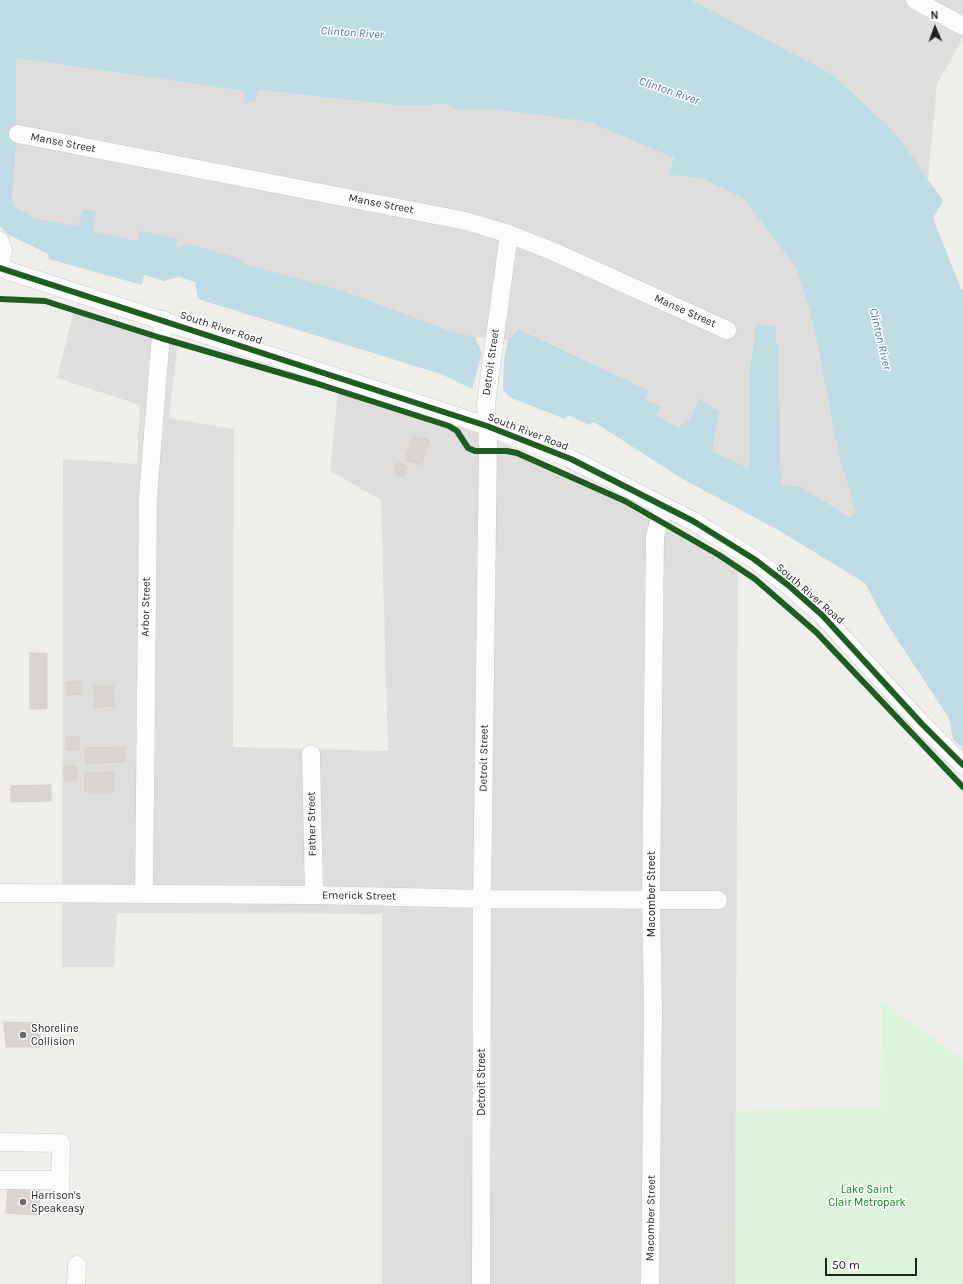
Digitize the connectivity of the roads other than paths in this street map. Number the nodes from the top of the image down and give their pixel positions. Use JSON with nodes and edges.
{"nodes":[{"id":1,"x":915,"y":0,"type":"edge"},
{"id":2,"x":961,"y":19,"type":"edge"},
{"id":3,"x":18,"y":134,"type":"dead end"},
{"id":4,"x":509,"y":234,"type":"junction"},
{"id":5,"x":0,"y":241,"type":"edge"},
{"id":6,"x":0,"y":268,"type":"edge"},
{"id":7,"x":164,"y":320,"type":"junction"},
{"id":8,"x":727,"y":330,"type":"dead end"},
{"id":9,"x":487,"y":426,"type":"junction"},
{"id":10,"x":663,"y":506,"type":"junction"},
{"id":11,"x":311,"y":754,"type":"dead end"},
{"id":12,"x":963,"y":765,"type":"edge"},
{"id":13,"x":0,"y":894,"type":"edge"},
{"id":14,"x":144,"y":894,"type":"junction"},
{"id":15,"x":314,"y":895,"type":"junction"},
{"id":16,"x":482,"y":898,"type":"junction"},
{"id":17,"x":651,"y":898,"type":"junction"},
{"id":18,"x":718,"y":900,"type":"dead end"},
{"id":19,"x":0,"y":1142,"type":"edge"},
{"id":20,"x":0,"y":1180,"type":"edge"},
{"id":21,"x":77,"y":1265,"type":"dead end"},
{"id":22,"x":76,"y":1284,"type":"edge"},
{"id":23,"x":481,"y":1284,"type":"edge"},
{"id":24,"x":650,"y":1284,"type":"edge"}],
"edges":[{"from":1,"to":2,"type":"street"},
{"from":3,"to":4,"type":"street","name":"Manse Street"},
{"from":4,"to":8,"type":"street","name":"Manse Street"},
{"from":4,"to":9,"type":"street","name":"Detroit Street"},
{"from":5,"to":6,"type":"street"},
{"from":6,"to":7,"type":"street","name":"South River Road"},
{"from":7,"to":9,"type":"street","name":"South River Road"},
{"from":7,"to":14,"type":"street","name":"Arbor Street"},
{"from":9,"to":10,"type":"street","name":"South River Road"},
{"from":9,"to":16,"type":"street","name":"Detroit Street"},
{"from":10,"to":12,"type":"street","name":"South River Road"},
{"from":10,"to":17,"type":"street","name":"Macomber Street"},
{"from":11,"to":15,"type":"street","name":"Father Street"},
{"from":13,"to":14,"type":"street","name":"Emerick Street"},
{"from":14,"to":15,"type":"street","name":"Emerick Street"},
{"from":15,"to":16,"type":"street","name":"Emerick Street"},
{"from":16,"to":17,"type":"street","name":"Emerick Street"},
{"from":16,"to":23,"type":"street","name":"Detroit Street"},
{"from":17,"to":18,"type":"street","name":"Emerick Street"},
{"from":17,"to":24,"type":"street","name":"Macomber Street"},
{"from":19,"to":20,"type":"street"},
{"from":21,"to":22,"type":"street"}]}
